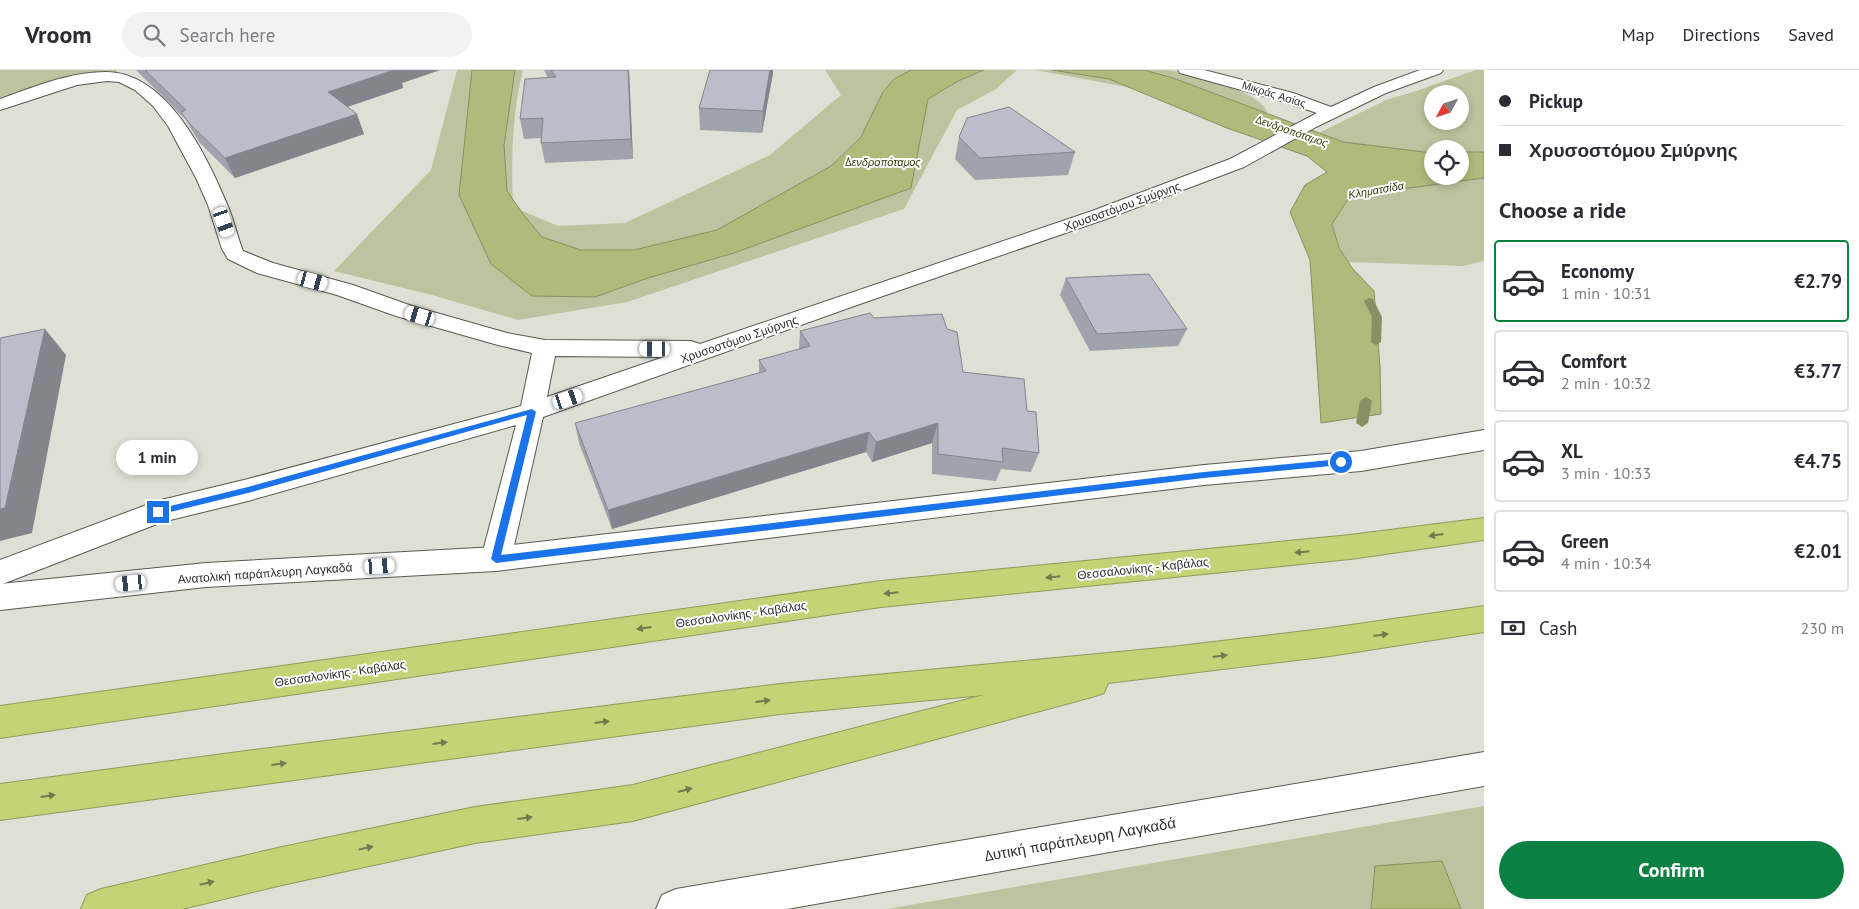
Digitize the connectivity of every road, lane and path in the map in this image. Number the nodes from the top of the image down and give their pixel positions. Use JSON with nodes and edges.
{"nodes":[{"id":1,"x":1186,"y":70,"type":"edge"},
{"id":2,"x":1435,"y":70,"type":"edge"},
{"id":3,"x":0,"y":105,"type":"edge"},
{"id":4,"x":1332,"y":113,"type":"junction"},
{"id":5,"x":545,"y":348,"type":"junction"},
{"id":6,"x":710,"y":349,"type":"junction"},
{"id":7,"x":532,"y":412,"type":"junction"},
{"id":8,"x":1484,"y":440,"type":"edge"},
{"id":9,"x":1484,"y":529,"type":"edge"},
{"id":10,"x":496,"y":559,"type":"junction"},
{"id":11,"x":0,"y":573,"type":"edge"},
{"id":12,"x":0,"y":597,"type":"edge"},
{"id":13,"x":1484,"y":619,"type":"edge"},
{"id":14,"x":1171,"y":662,"type":"junction"},
{"id":15,"x":0,"y":722,"type":"edge"},
{"id":16,"x":1484,"y":769,"type":"edge"},
{"id":17,"x":0,"y":802,"type":"edge"},
{"id":18,"x":101,"y":909,"type":"edge"},
{"id":19,"x":676,"y":909,"type":"edge"}],
"edges":[{"from":1,"to":4,"type":"street","name":"Μικράς Ασίας"},
{"from":2,"to":4,"type":"street","name":"Χρυσοστόμου Σμύρνης"},
{"from":3,"to":5,"type":"street"},
{"from":4,"to":6,"type":"street","name":"Χρυσοστόμου Σμύρνης"},
{"from":5,"to":6,"type":"street"},
{"from":5,"to":7,"type":"street"},
{"from":6,"to":7,"type":"street","name":"Χρυσοστόμου Σμύρνης"},
{"from":7,"to":10,"type":"street"},
{"from":7,"to":11,"type":"street","name":"Χρυσοστόμου Σμύρνης"},
{"from":8,"to":10,"type":"street","name":"Ανατολική παράπλευρη Λαγκαδά"},
{"from":9,"to":15,"type":"highway","name":"Θεσσαλονίκης - Καβάλας","one_way":true},
{"from":10,"to":12,"type":"street","name":"Ανατολική παράπλευρη Λαγκαδά"},
{"from":14,"to":13,"type":"highway","one_way":true},
{"from":17,"to":14,"type":"highway","one_way":true},
{"from":18,"to":14,"type":"highway","one_way":true},
{"from":16,"to":19,"type":"street","name":"Δυτική παράπλευρη Λαγκαδά"}]}
